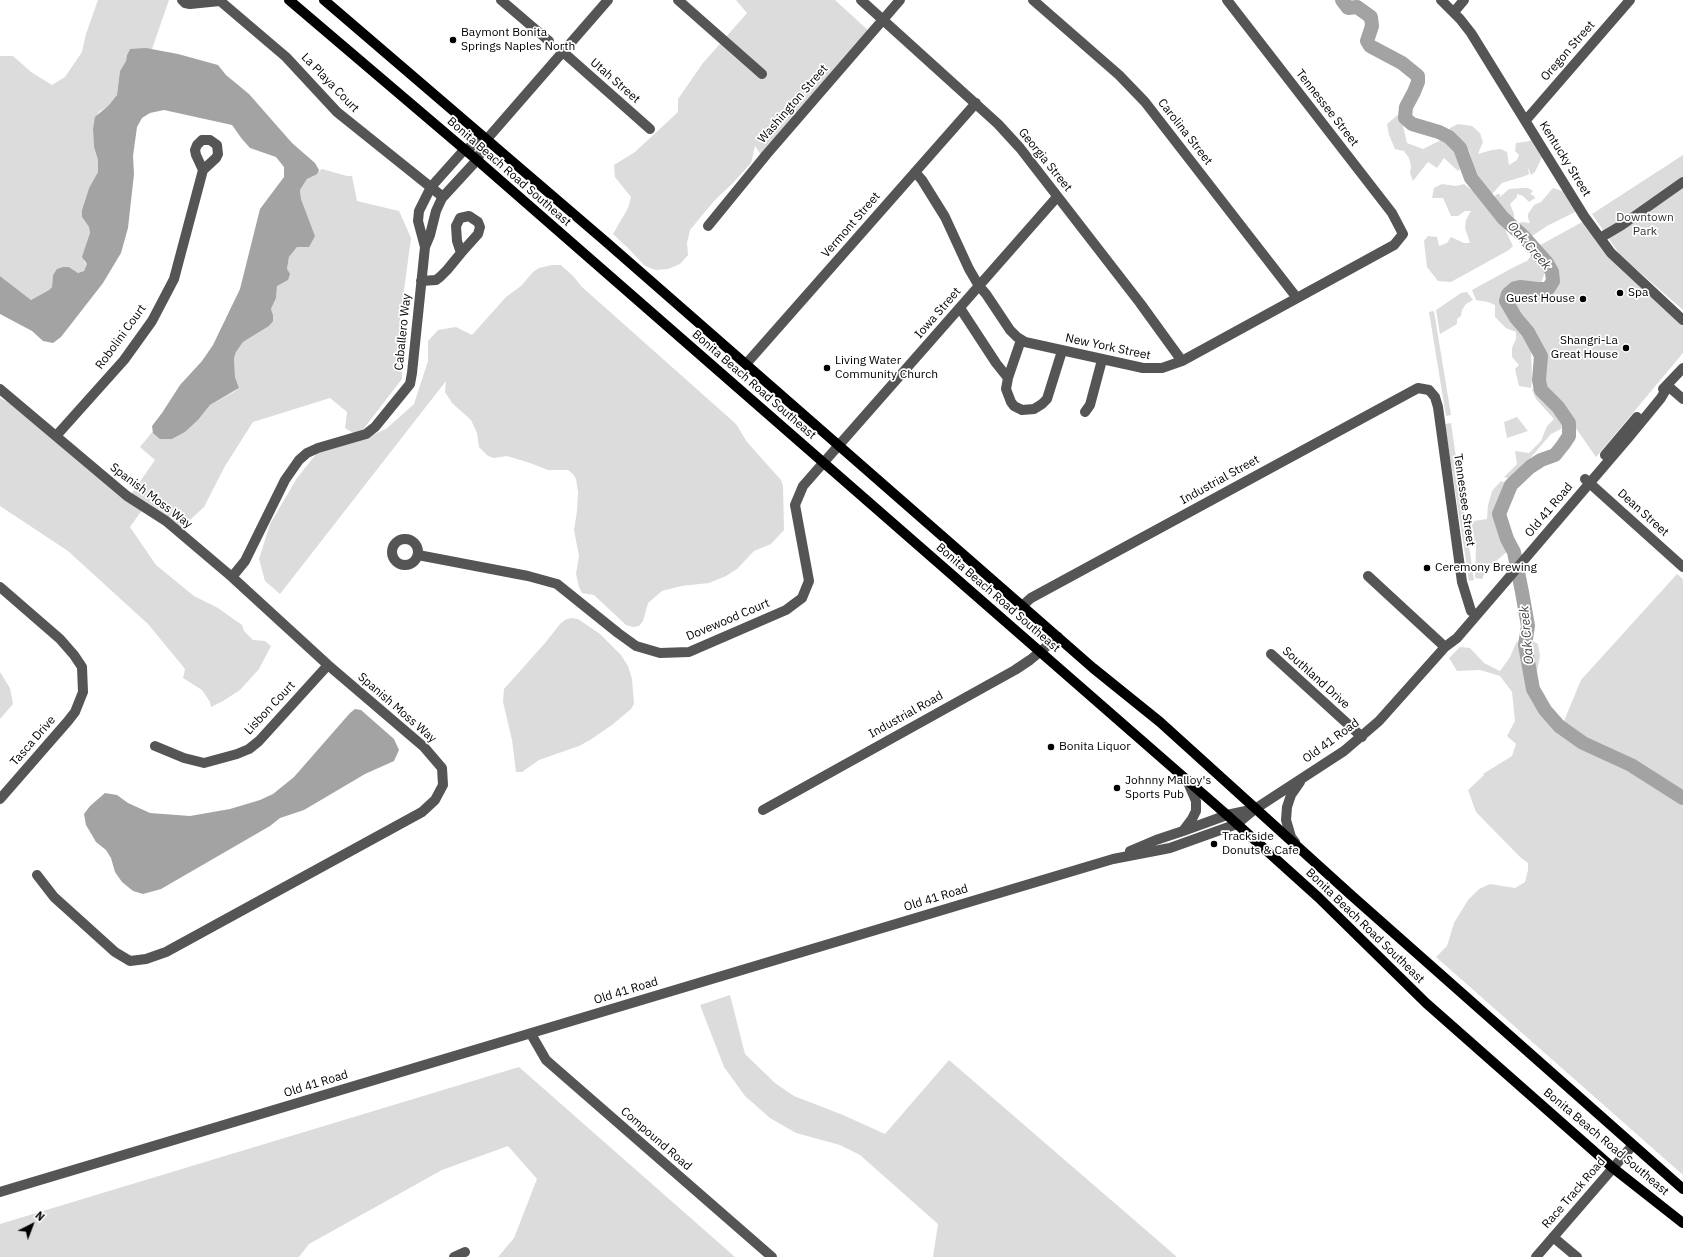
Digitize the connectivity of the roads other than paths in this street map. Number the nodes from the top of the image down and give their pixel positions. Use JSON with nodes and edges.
{"nodes":[{"id":1,"x":182,"y":0,"type":"edge"},
{"id":2,"x":219,"y":0,"type":"edge"},
{"id":3,"x":289,"y":0,"type":"edge"},
{"id":4,"x":324,"y":0,"type":"edge"},
{"id":5,"x":501,"y":0,"type":"edge"},
{"id":6,"x":608,"y":0,"type":"edge"},
{"id":7,"x":678,"y":0,"type":"edge"},
{"id":8,"x":861,"y":0,"type":"edge"},
{"id":9,"x":900,"y":0,"type":"edge"},
{"id":10,"x":1034,"y":0,"type":"edge"},
{"id":11,"x":1227,"y":0,"type":"edge"},
{"id":12,"x":1441,"y":0,"type":"edge"},
{"id":13,"x":1464,"y":0,"type":"edge"},
{"id":14,"x":1630,"y":0,"type":"edge"},
{"id":15,"x":1454,"y":12,"type":"junction"},
{"id":16,"x":883,"y":20,"type":"junction"},
{"id":17,"x":549,"y":41,"type":"dead end"},
{"id":18,"x":563,"y":52,"type":"junction"},
{"id":19,"x":762,"y":74,"type":"dead end"},
{"id":20,"x":976,"y":104,"type":"junction"},
{"id":21,"x":1526,"y":120,"type":"junction"},
{"id":22,"x":650,"y":129,"type":"dead end"},
{"id":23,"x":487,"y":139,"type":"junction"},
{"id":24,"x":464,"y":150,"type":"junction"},
{"id":25,"x":477,"y":160,"type":"junction"},
{"id":26,"x":202,"y":170,"type":"dead end"},
{"id":27,"x":915,"y":172,"type":"junction"},
{"id":28,"x":1682,"y":184,"type":"edge"},
{"id":29,"x":431,"y":187,"type":"junction"},
{"id":30,"x":443,"y":197,"type":"junction"},
{"id":31,"x":1057,"y":197,"type":"junction"},
{"id":32,"x":708,"y":226,"type":"dead end"},
{"id":33,"x":1403,"y":234,"type":"joint"},
{"id":34,"x":1600,"y":238,"type":"junction"},
{"id":35,"x":425,"y":247,"type":"junction"},
{"id":36,"x":461,"y":253,"type":"dead end"},
{"id":37,"x":421,"y":281,"type":"junction"},
{"id":38,"x":979,"y":286,"type":"junction"},
{"id":39,"x":1297,"y":298,"type":"junction"},
{"id":40,"x":960,"y":308,"type":"junction"},
{"id":41,"x":1683,"y":320,"type":"edge"},
{"id":42,"x":1021,"y":340,"type":"junction"},
{"id":43,"x":1062,"y":351,"type":"junction"},
{"id":44,"x":1102,"y":360,"type":"junction"},
{"id":45,"x":1182,"y":361,"type":"junction"},
{"id":46,"x":746,"y":364,"type":"junction"},
{"id":47,"x":1683,"y":368,"type":"edge"},
{"id":48,"x":1008,"y":378,"type":"junction"},
{"id":49,"x":1668,"y":386,"type":"junction"},
{"id":50,"x":0,"y":388,"type":"edge"},
{"id":51,"x":1432,"y":394,"type":"joint"},
{"id":52,"x":1683,"y":400,"type":"edge"},
{"id":53,"x":1084,"y":412,"type":"dead end"},
{"id":54,"x":56,"y":436,"type":"junction"},
{"id":55,"x":839,"y":445,"type":"junction"},
{"id":56,"x":824,"y":463,"type":"junction"},
{"id":57,"x":1587,"y":481,"type":"junction"},
{"id":58,"x":418,"y":555,"type":"dead end"},
{"id":59,"x":1682,"y":565,"type":"edge"},
{"id":60,"x":1368,"y":576,"type":"dead end"},
{"id":61,"x":232,"y":577,"type":"junction"},
{"id":62,"x":1505,"y":578,"type":"junction"},
{"id":63,"x":0,"y":587,"type":"edge"},
{"id":64,"x":1022,"y":606,"type":"junction"},
{"id":65,"x":1471,"y":611,"type":"junction"},
{"id":66,"x":1058,"y":637,"type":"junction"},
{"id":67,"x":1445,"y":647,"type":"junction"},
{"id":68,"x":1040,"y":652,"type":"junction"},
{"id":69,"x":1271,"y":654,"type":"dead end"},
{"id":70,"x":328,"y":665,"type":"junction"},
{"id":71,"x":1362,"y":737,"type":"junction"},
{"id":72,"x":155,"y":746,"type":"dead end"},
{"id":73,"x":1302,"y":778,"type":"junction"},
{"id":74,"x":1186,"y":780,"type":"junction"},
{"id":75,"x":0,"y":799,"type":"edge"},
{"id":76,"x":1255,"y":809,"type":"junction"},
{"id":77,"x":763,"y":810,"type":"dead end"},
{"id":78,"x":1227,"y":814,"type":"junction"},
{"id":79,"x":1237,"y":824,"type":"junction"},
{"id":80,"x":1183,"y":831,"type":"junction"},
{"id":81,"x":1305,"y":854,"type":"junction"},
{"id":82,"x":1113,"y":859,"type":"junction"},
{"id":83,"x":37,"y":875,"type":"dead end"},
{"id":84,"x":531,"y":1034,"type":"junction"},
{"id":85,"x":1632,"y":1146,"type":"junction"},
{"id":86,"x":1613,"y":1168,"type":"junction"},
{"id":87,"x":1683,"y":1189,"type":"edge"},
{"id":88,"x":0,"y":1192,"type":"edge"},
{"id":89,"x":1683,"y":1223,"type":"edge"},
{"id":90,"x":1553,"y":1237,"type":"junction"},
{"id":91,"x":465,"y":1252,"type":"dead end"},
{"id":92,"x":454,"y":1257,"type":"edge"},
{"id":93,"x":772,"y":1257,"type":"edge"},
{"id":94,"x":1536,"y":1257,"type":"edge"},
{"id":95,"x":1577,"y":1257,"type":"edge"}],
"edges":[{"from":1,"to":2,"type":"street","name":"La Playa Court"},
{"from":2,"to":29,"type":"street","name":"La Playa Court"},
{"from":3,"to":24,"type":"main road","name":"Bonita Beach Road Southeast"},
{"from":4,"to":23,"type":"main road","name":"Bonita Beach Road Southeast"},
{"from":5,"to":17,"type":"street"},
{"from":6,"to":18,"type":"street"},
{"from":7,"to":19,"type":"street"},
{"from":8,"to":16,"type":"street","name":"Georgia Street"},
{"from":9,"to":16,"type":"street","name":"Washington Street"},
{"from":10,"to":39,"type":"street","name":"Carolina Street"},
{"from":11,"to":33,"type":"street","name":"Tennessee Street"},
{"from":12,"to":15,"type":"street","name":"Kentucky Street"},
{"from":13,"to":15,"type":"street"},
{"from":14,"to":21,"type":"street","name":"Oregon Street"},
{"from":15,"to":21,"type":"street","name":"Kentucky Street"},
{"from":16,"to":20,"type":"street","name":"Georgia Street"},
{"from":16,"to":32,"type":"street","name":"Washington Street"},
{"from":18,"to":22,"type":"street","name":"Utah Street"},
{"from":18,"to":23,"type":"street"},
{"from":20,"to":27,"type":"street","name":"Vermont Street"},
{"from":20,"to":31,"type":"street","name":"Georgia Street"},
{"from":21,"to":34,"type":"street","name":"Kentucky Street"},
{"from":23,"to":24,"type":"street","name":"Caballero Way"},
{"from":23,"to":25,"type":"street","name":"Caballero Way"},
{"from":23,"to":46,"type":"main road","name":"Bonita Beach Road Southeast"},
{"from":24,"to":25,"type":"main road","name":"Bonita Beach Road Southeast"},
{"from":24,"to":29,"type":"street","name":"Caballero Way"},
{"from":25,"to":30,"type":"street","name":"Caballero Way"},
{"from":25,"to":56,"type":"main road","name":"Bonita Beach Road Southeast"},
{"from":26,"to":54,"type":"street","name":"Robolini Court"},
{"from":27,"to":38,"type":"street"},
{"from":27,"to":46,"type":"street","name":"Vermont Street"},
{"from":28,"to":34,"type":"street"},
{"from":29,"to":30,"type":"street","name":"La Playa Court"},
{"from":29,"to":35,"type":"street","name":"Caballero Way"},
{"from":30,"to":35,"type":"street","name":"Caballero Way"},
{"from":31,"to":38,"type":"street","name":"Iowa Street"},
{"from":31,"to":45,"type":"street","name":"Georgia Street"},
{"from":33,"to":39,"type":"street","name":"New York Street"},
{"from":34,"to":41,"type":"street","name":"Kentucky Street"},
{"from":35,"to":37,"type":"street","name":"Caballero Way"},
{"from":36,"to":37,"type":"street"},
{"from":37,"to":61,"type":"street","name":"Caballero Way"},
{"from":38,"to":40,"type":"street","name":"Iowa Street"},
{"from":38,"to":42,"type":"street"},
{"from":39,"to":45,"type":"street","name":"New York Street"},
{"from":40,"to":48,"type":"street"},
{"from":40,"to":55,"type":"street","name":"Iowa Street"},
{"from":42,"to":43,"type":"street","name":"New York Street"},
{"from":42,"to":48,"type":"street"},
{"from":43,"to":44,"type":"street","name":"New York Street"},
{"from":43,"to":48,"type":"street"},
{"from":44,"to":45,"type":"street","name":"New York Street"},
{"from":44,"to":53,"type":"street"},
{"from":46,"to":55,"type":"main road","name":"Bonita Beach Road Southeast"},
{"from":47,"to":49,"type":"street","name":"Old 41 Road"},
{"from":49,"to":52,"type":"street"},
{"from":49,"to":57,"type":"street","name":"Old 41 Road"},
{"from":50,"to":54,"type":"street","name":"Spanish Moss Way"},
{"from":51,"to":64,"type":"street","name":"Industrial Street"},
{"from":51,"to":65,"type":"street","name":"Tennessee Street"},
{"from":54,"to":61,"type":"street","name":"Spanish Moss Way"},
{"from":55,"to":56,"type":"street","name":"Dovewood Court"},
{"from":55,"to":64,"type":"main road","name":"Bonita Beach Road Southeast"},
{"from":56,"to":58,"type":"street","name":"Dovewood Court"},
{"from":56,"to":68,"type":"main road","name":"Bonita Beach Road Southeast"},
{"from":57,"to":59,"type":"street","name":"Dean Street"},
{"from":57,"to":62,"type":"street","name":"Old 41 Road"},
{"from":60,"to":67,"type":"street"},
{"from":61,"to":70,"type":"street","name":"Spanish Moss Way"},
{"from":62,"to":65,"type":"street","name":"Old 41 Road"},
{"from":62,"to":67,"type":"street","name":"Old 41 Road"},
{"from":63,"to":75,"type":"street","name":"Tasca Drive"},
{"from":64,"to":66,"type":"main road","name":"Bonita Beach Road Southeast"},
{"from":65,"to":67,"type":"street","name":"Old 41 Road"},
{"from":66,"to":68,"type":"street","name":"Industrial Road"},
{"from":66,"to":76,"type":"main road","name":"Bonita Beach Road Southeast"},
{"from":67,"to":71,"type":"street","name":"Old 41 Road"},
{"from":68,"to":74,"type":"main road","name":"Bonita Beach Road Southeast"},
{"from":68,"to":77,"type":"street","name":"Industrial Road"},
{"from":69,"to":71,"type":"street","name":"Southland Drive"},
{"from":70,"to":72,"type":"street","name":"Lisbon Court"},
{"from":70,"to":83,"type":"street","name":"Spanish Moss Way"},
{"from":71,"to":73,"type":"street","name":"Old 41 Road"},
{"from":73,"to":76,"type":"street","name":"Old 41 Road"},
{"from":73,"to":81,"type":"street"},
{"from":74,"to":78,"type":"main road","name":"Bonita Beach Road Southeast"},
{"from":74,"to":80,"type":"street"},
{"from":76,"to":78,"type":"street","name":"Old 41 Road"},
{"from":76,"to":79,"type":"street","name":"Old 41 Road"},
{"from":76,"to":81,"type":"main road","name":"Bonita Beach Road Southeast"},
{"from":78,"to":79,"type":"main road","name":"Bonita Beach Road Southeast"},
{"from":78,"to":80,"type":"street","name":"Old 41 Road"},
{"from":79,"to":82,"type":"street","name":"Old 41 Road"},
{"from":79,"to":86,"type":"main road","name":"Bonita Beach Road Southeast"},
{"from":80,"to":82,"type":"street","name":"Old 41 Road"},
{"from":81,"to":85,"type":"main road","name":"Bonita Beach Road Southeast"},
{"from":82,"to":84,"type":"street","name":"Old 41 Road"},
{"from":84,"to":88,"type":"street","name":"Old 41 Road"},
{"from":84,"to":93,"type":"street","name":"Compound Road"},
{"from":85,"to":86,"type":"street","name":"Race Track Road"},
{"from":85,"to":87,"type":"main road","name":"Bonita Beach Road Southeast"},
{"from":86,"to":89,"type":"main road","name":"Bonita Beach Road Southeast"},
{"from":86,"to":90,"type":"street","name":"Race Track Road"},
{"from":90,"to":94,"type":"street","name":"Race Track Road"},
{"from":90,"to":95,"type":"street"},
{"from":91,"to":92,"type":"street"}]}
